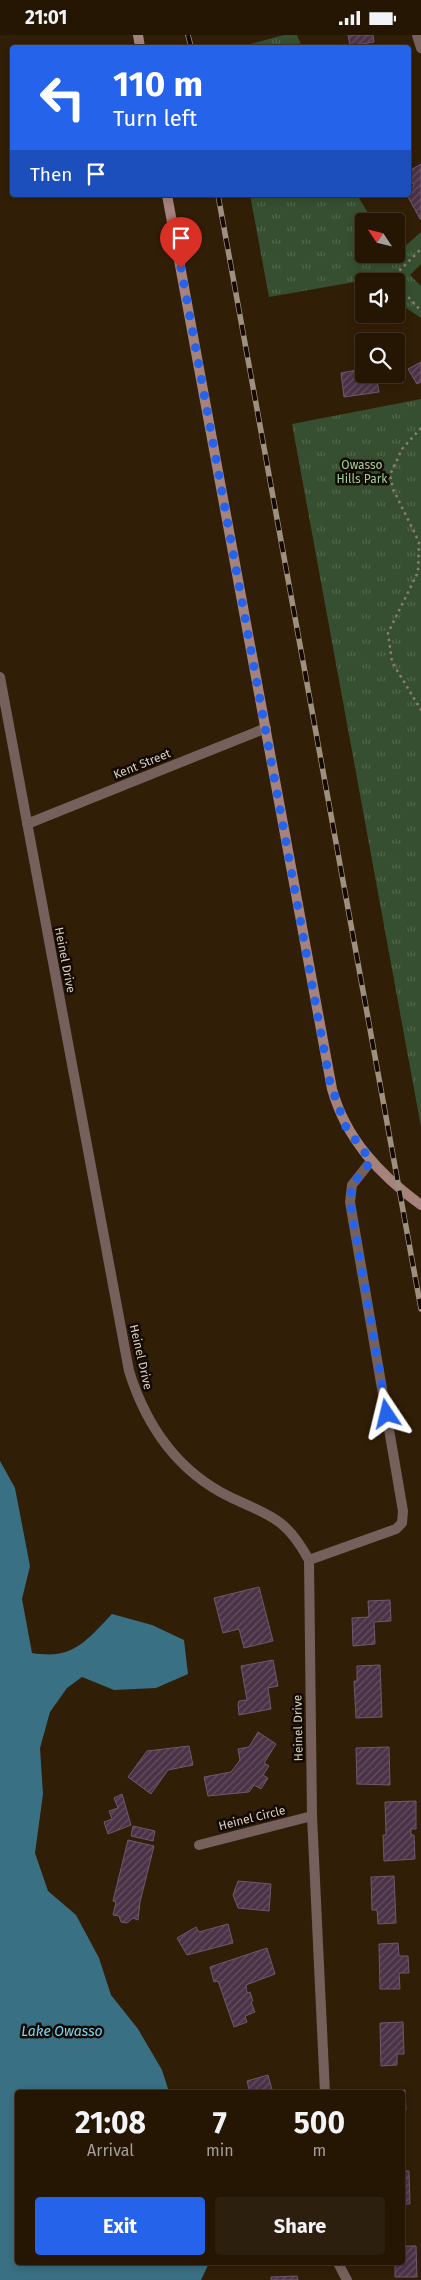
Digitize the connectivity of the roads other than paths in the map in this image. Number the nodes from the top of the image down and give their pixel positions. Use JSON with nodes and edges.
{"nodes":[{"id":1,"x":417,"y":35,"type":"edge"},
{"id":2,"x":421,"y":48,"type":"edge"},
{"id":3,"x":167,"y":197,"type":"edge"},
{"id":4,"x":0,"y":677,"type":"edge"},
{"id":5,"x":266,"y":728,"type":"junction"},
{"id":6,"x":27,"y":824,"type":"junction"},
{"id":7,"x":371,"y":1161,"type":"junction"},
{"id":8,"x":421,"y":1205,"type":"edge"},
{"id":9,"x":309,"y":1560,"type":"junction"},
{"id":10,"x":312,"y":1816,"type":"junction"},
{"id":11,"x":199,"y":1845,"type":"dead end"},
{"id":12,"x":325,"y":2090,"type":"edge"},
{"id":13,"x":339,"y":2265,"type":"edge"},
{"id":14,"x":347,"y":2280,"type":"edge"}],
"edges":[{"from":1,"to":2,"type":"street"},
{"from":3,"to":5,"type":"street"},
{"from":4,"to":6,"type":"street","name":"Heinel Drive"},
{"from":5,"to":6,"type":"street","name":"Kent Street"},
{"from":5,"to":7,"type":"street"},
{"from":6,"to":9,"type":"street","name":"Heinel Drive"},
{"from":7,"to":8,"type":"street"},
{"from":7,"to":9,"type":"street"},
{"from":9,"to":10,"type":"street","name":"Heinel Drive"},
{"from":10,"to":11,"type":"street","name":"Heinel Circle"},
{"from":10,"to":12,"type":"street","name":"Heinel Drive"},
{"from":13,"to":14,"type":"street"}]}
